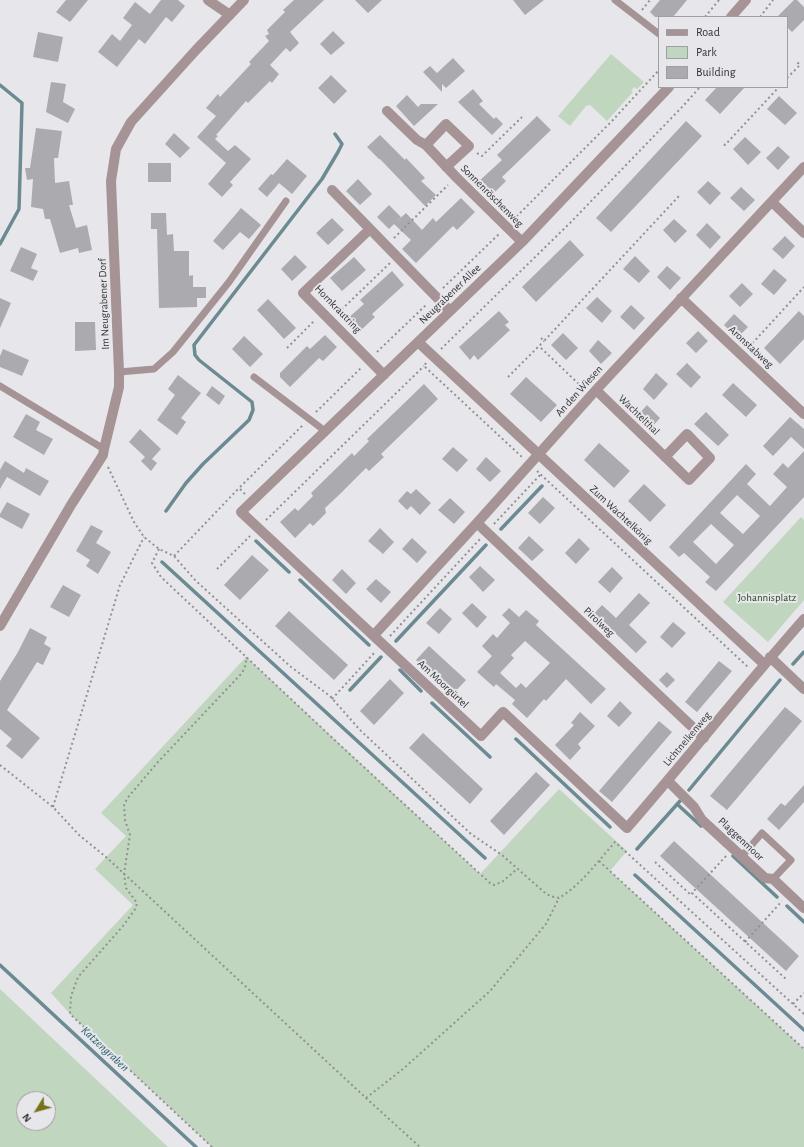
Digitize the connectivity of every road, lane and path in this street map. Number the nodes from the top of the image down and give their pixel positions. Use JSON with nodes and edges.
{"nodes":[{"id":1,"x":208,"y":0,"type":"edge"},
{"id":2,"x":244,"y":0,"type":"edge"},
{"id":3,"x":615,"y":0,"type":"edge"},
{"id":4,"x":773,"y":0,"type":"edge"},
{"id":5,"x":718,"y":1,"type":"edge"},
{"id":6,"x":743,"y":2,"type":"edge"},
{"id":7,"x":230,"y":15,"type":"junction"},
{"id":8,"x":706,"y":16,"type":"edge"},
{"id":9,"x":732,"y":16,"type":"edge"},
{"id":10,"x":761,"y":16,"type":"edge"},
{"id":11,"x":658,"y":33,"type":"edge"},
{"id":12,"x":796,"y":62,"type":"dead end"},
{"id":13,"x":658,"y":71,"type":"edge"},
{"id":14,"x":788,"y":77,"type":"edge"},
{"id":15,"x":668,"y":88,"type":"edge"},
{"id":16,"x":699,"y":88,"type":"edge"},
{"id":17,"x":778,"y":88,"type":"edge"},
{"id":18,"x":387,"y":111,"type":"dead end"},
{"id":19,"x":522,"y":117,"type":"dead end"},
{"id":20,"x":724,"y":144,"type":"dead end"},
{"id":21,"x":426,"y":145,"type":"junction"},
{"id":22,"x":468,"y":146,"type":"junction"},
{"id":23,"x":446,"y":167,"type":"junction"},
{"id":24,"x":804,"y":167,"type":"edge"},
{"id":25,"x":456,"y":177,"type":"junction"},
{"id":26,"x":332,"y":190,"type":"dead end"},
{"id":27,"x":678,"y":196,"type":"dead end"},
{"id":28,"x":286,"y":201,"type":"dead end"},
{"id":29,"x":772,"y":202,"type":"junction"},
{"id":30,"x":506,"y":227,"type":"junction"},
{"id":31,"x":370,"y":229,"type":"junction"},
{"id":32,"x":804,"y":233,"type":"edge"},
{"id":33,"x":522,"y":242,"type":"junction"},
{"id":34,"x":386,"y":246,"type":"junction"},
{"id":35,"x":396,"y":257,"type":"junction"},
{"id":36,"x":612,"y":261,"type":"dead end"},
{"id":37,"x":616,"y":264,"type":"junction"},
{"id":38,"x":804,"y":287,"type":"edge"},
{"id":39,"x":435,"y":296,"type":"junction"},
{"id":40,"x":681,"y":298,"type":"junction"},
{"id":41,"x":450,"y":311,"type":"junction"},
{"id":42,"x":323,"y":312,"type":"junction"},
{"id":43,"x":331,"y":320,"type":"junction"},
{"id":44,"x":541,"y":338,"type":"dead end"},
{"id":45,"x":544,"y":341,"type":"junction"},
{"id":46,"x":418,"y":342,"type":"junction"},
{"id":47,"x":287,"y":348,"type":"dead end"},
{"id":48,"x":540,"y":348,"type":"dead end"},
{"id":49,"x":741,"y":355,"type":"junction"},
{"id":50,"x":433,"y":357,"type":"junction"},
{"id":51,"x":370,"y":360,"type":"junction"},
{"id":52,"x":424,"y":366,"type":"junction"},
{"id":53,"x":119,"y":372,"type":"junction"},
{"id":54,"x":384,"y":374,"type":"junction"},
{"id":55,"x":254,"y":377,"type":"dead end"},
{"id":56,"x":508,"y":377,"type":"dead end"},
{"id":57,"x":0,"y":386,"type":"edge"},
{"id":58,"x":593,"y":393,"type":"junction"},
{"id":59,"x":804,"y":414,"type":"edge"},
{"id":60,"x":310,"y":419,"type":"junction"},
{"id":61,"x":325,"y":431,"type":"junction"},
{"id":62,"x":104,"y":452,"type":"junction"},
{"id":63,"x":538,"y":454,"type":"junction"},
{"id":64,"x":665,"y":457,"type":"junction"},
{"id":65,"x":530,"y":464,"type":"junction"},
{"id":66,"x":541,"y":474,"type":"junction"},
{"id":67,"x":239,"y":488,"type":"junction"},
{"id":68,"x":253,"y":501,"type":"junction"},
{"id":69,"x":242,"y":512,"type":"joint"},
{"id":70,"x":477,"y":523,"type":"junction"},
{"id":71,"x":258,"y":527,"type":"junction"},
{"id":72,"x":487,"y":532,"type":"junction"},
{"id":73,"x":144,"y":537,"type":"junction"},
{"id":74,"x":159,"y":549,"type":"junction"},
{"id":75,"x":174,"y":556,"type":"junction"},
{"id":76,"x":217,"y":569,"type":"dead end"},
{"id":77,"x":804,"y":619,"type":"edge"},
{"id":78,"x":0,"y":626,"type":"edge"},
{"id":79,"x":374,"y":635,"type":"junction"},
{"id":80,"x":383,"y":644,"type":"junction"},
{"id":81,"x":246,"y":657,"type":"junction"},
{"id":82,"x":767,"y":661,"type":"junction"},
{"id":83,"x":756,"y":674,"type":"junction"},
{"id":84,"x":804,"y":689,"type":"edge"},
{"id":85,"x":332,"y":698,"type":"junction"},
{"id":86,"x":704,"y":738,"type":"junction"},
{"id":87,"x":0,"y":765,"type":"edge"},
{"id":88,"x":668,"y":781,"type":"junction"},
{"id":89,"x":53,"y":807,"type":"junction"},
{"id":90,"x":627,"y":828,"type":"joint"},
{"id":91,"x":733,"y":848,"type":"junction"},
{"id":92,"x":742,"y":856,"type":"junction"},
{"id":93,"x":599,"y":861,"type":"junction"},
{"id":94,"x":655,"y":862,"type":"dead end"},
{"id":95,"x":517,"y":869,"type":"junction"},
{"id":96,"x":124,"y":874,"type":"junction"},
{"id":97,"x":773,"y":879,"type":"junction"},
{"id":98,"x":692,"y":894,"type":"junction"},
{"id":99,"x":789,"y":894,"type":"junction"},
{"id":100,"x":559,"y":898,"type":"junction"},
{"id":101,"x":804,"y":908,"type":"edge"},
{"id":102,"x":745,"y":942,"type":"junction"},
{"id":103,"x":787,"y":980,"type":"dead end"},
{"id":104,"x":804,"y":993,"type":"edge"},
{"id":105,"x":794,"y":1004,"type":"junction"},
{"id":106,"x":804,"y":1014,"type":"edge"},
{"id":107,"x":804,"y":1049,"type":"edge"},
{"id":108,"x":366,"y":1098,"type":"junction"},
{"id":109,"x":212,"y":1147,"type":"edge"},
{"id":110,"x":420,"y":1147,"type":"edge"}],
"edges":[{"from":1,"to":7,"type":"street"},
{"from":2,"to":7,"type":"street","name":"Im Neugrabener Dorf"},
{"from":3,"to":11,"type":"lane"},
{"from":4,"to":10,"type":"path"},
{"from":5,"to":8,"type":"path"},
{"from":6,"to":9,"type":"street"},
{"from":7,"to":53,"type":"street","name":"Im Neugrabener Dorf"},
{"from":12,"to":14,"type":"path"},
{"from":13,"to":30,"type":"path"},
{"from":15,"to":33,"type":"street","name":"Neugrabener Allee"},
{"from":16,"to":50,"type":"path"},
{"from":17,"to":20,"type":"path"},
{"from":18,"to":21,"type":"street","name":"Sonnenröschenweg"},
{"from":19,"to":22,"type":"path"},
{"from":21,"to":22,"type":"street","name":"Sonnenröschenweg"},
{"from":21,"to":23,"type":"street","name":"Sonnenröschenweg"},
{"from":22,"to":23,"type":"street","name":"Sonnenröschenweg"},
{"from":23,"to":25,"type":"street","name":"Sonnenröschenweg"},
{"from":24,"to":29,"type":"street","name":"An den Wiesen"},
{"from":25,"to":30,"type":"street","name":"Sonnenröschenweg"},
{"from":25,"to":34,"type":"path"},
{"from":26,"to":31,"type":"street"},
{"from":27,"to":37,"type":"path"},
{"from":28,"to":53,"type":"lane"},
{"from":29,"to":32,"type":"street"},
{"from":29,"to":40,"type":"street","name":"An den Wiesen"},
{"from":30,"to":33,"type":"street","name":"Sonnenröschenweg"},
{"from":30,"to":39,"type":"path"},
{"from":31,"to":34,"type":"street"},
{"from":31,"to":42,"type":"street","name":"Hornkrautring"},
{"from":33,"to":41,"type":"street","name":"Neugrabener Allee"},
{"from":34,"to":35,"type":"street"},
{"from":35,"to":39,"type":"street"},
{"from":35,"to":43,"type":"path"},
{"from":36,"to":37,"type":"path"},
{"from":37,"to":45,"type":"path"},
{"from":38,"to":49,"type":"path"},
{"from":39,"to":41,"type":"street"},
{"from":39,"to":51,"type":"path"},
{"from":40,"to":49,"type":"street","name":"Aronstabweg"},
{"from":40,"to":58,"type":"street","name":"An den Wiesen"},
{"from":41,"to":46,"type":"street","name":"Neugrabener Allee"},
{"from":42,"to":43,"type":"street","name":"Hornkrautring"},
{"from":42,"to":47,"type":"path"},
{"from":43,"to":51,"type":"street","name":"Hornkrautring"},
{"from":44,"to":45,"type":"path"},
{"from":45,"to":56,"type":"path"},
{"from":46,"to":50,"type":"street","name":"Zum Wachtelkönig"},
{"from":46,"to":54,"type":"street","name":"Neugrabener Allee"},
{"from":48,"to":58,"type":"path"},
{"from":49,"to":59,"type":"street","name":"Aronstabweg"},
{"from":50,"to":52,"type":"path"},
{"from":50,"to":63,"type":"street","name":"Zum Wachtelkönig"},
{"from":51,"to":54,"type":"street","name":"Hornkrautring"},
{"from":51,"to":60,"type":"path"},
{"from":52,"to":65,"type":"path"},
{"from":52,"to":71,"type":"path"},
{"from":53,"to":62,"type":"street","name":"Im Neugrabener Dorf"},
{"from":54,"to":61,"type":"street","name":"Neugrabener Allee"},
{"from":55,"to":60,"type":"lane"},
{"from":57,"to":62,"type":"lane"},
{"from":58,"to":63,"type":"street","name":"An den Wiesen"},
{"from":58,"to":64,"type":"street","name":"Wachtelthal"},
{"from":60,"to":61,"type":"lane"},
{"from":60,"to":67,"type":"path"},
{"from":61,"to":68,"type":"street","name":"Neugrabener Allee"},
{"from":62,"to":73,"type":"path"},
{"from":62,"to":78,"type":"street","name":"Im Neugrabener Dorf"},
{"from":63,"to":65,"type":"street","name":"An den Wiesen"},
{"from":63,"to":82,"type":"street","name":"Zum Wachtelkönig"},
{"from":64,"to":64,"type":"street","name":"Wachtelthal"},
{"from":65,"to":66,"type":"path"},
{"from":65,"to":70,"type":"street","name":"An den Wiesen"},
{"from":66,"to":72,"type":"path"},
{"from":66,"to":83,"type":"path"},
{"from":67,"to":68,"type":"path"},
{"from":67,"to":75,"type":"path"},
{"from":68,"to":69,"type":"street","name":"Neugrabener Allee"},
{"from":69,"to":71,"type":"street","name":"Am Moorgürtel"},
{"from":70,"to":72,"type":"street","name":"Pirolweg"},
{"from":70,"to":79,"type":"street","name":"An den Wiesen"},
{"from":71,"to":76,"type":"path"},
{"from":71,"to":79,"type":"street","name":"Am Moorgürtel"},
{"from":72,"to":80,"type":"path"},
{"from":72,"to":86,"type":"street","name":"Pirolweg"},
{"from":73,"to":74,"type":"path"},
{"from":73,"to":89,"type":"path"},
{"from":74,"to":75,"type":"path"},
{"from":74,"to":81,"type":"path"},
{"from":75,"to":85,"type":"path"},
{"from":77,"to":82,"type":"street"},
{"from":79,"to":80,"type":"street","name":"Am Moorgürtel"},
{"from":80,"to":85,"type":"path"},
{"from":80,"to":90,"type":"street","name":"Am Moorgürtel"},
{"from":81,"to":95,"type":"path"},
{"from":81,"to":96,"type":"path"},
{"from":82,"to":83,"type":"street","name":"Lichtnelkenweg"},
{"from":82,"to":84,"type":"street","name":"Zum Wachtelkönig"},
{"from":83,"to":86,"type":"street","name":"Lichtnelkenweg"},
{"from":85,"to":95,"type":"path"},
{"from":86,"to":88,"type":"street","name":"Lichtnelkenweg"},
{"from":87,"to":89,"type":"path"},
{"from":88,"to":90,"type":"street","name":"Lichtnelkenweg"},
{"from":88,"to":91,"type":"street","name":"Plaggenmoor"},
{"from":89,"to":96,"type":"path"},
{"from":91,"to":92,"type":"street","name":"Plaggenmoor"},
{"from":91,"to":98,"type":"path"},
{"from":92,"to":97,"type":"street","name":"Plaggenmoor"},
{"from":92,"to":97,"type":"lane"},
{"from":93,"to":100,"type":"path"},
{"from":93,"to":105,"type":"path"},
{"from":93,"to":107,"type":"path"},
{"from":94,"to":98,"type":"path"},
{"from":95,"to":100,"type":"path"},
{"from":96,"to":108,"type":"path"},
{"from":96,"to":109,"type":"path"},
{"from":97,"to":99,"type":"street","name":"Plaggenmoor"},
{"from":98,"to":102,"type":"path"},
{"from":99,"to":101,"type":"street","name":"Plaggenmoor"},
{"from":99,"to":102,"type":"path"},
{"from":100,"to":108,"type":"path"},
{"from":102,"to":103,"type":"path"},
{"from":104,"to":105,"type":"path"},
{"from":105,"to":106,"type":"path"},
{"from":108,"to":110,"type":"path"}]}
